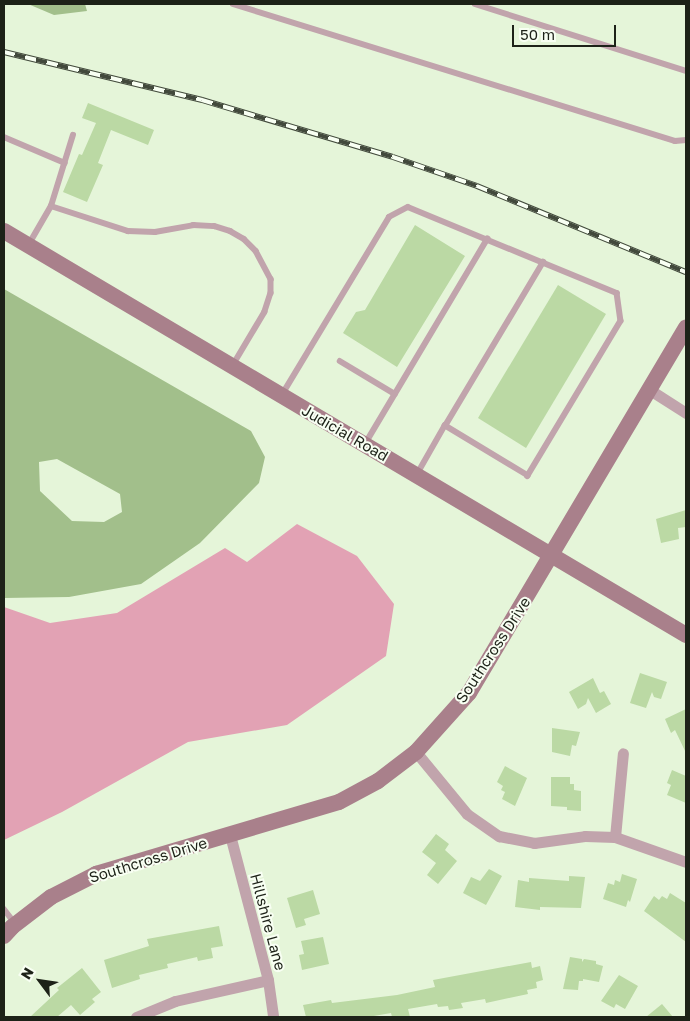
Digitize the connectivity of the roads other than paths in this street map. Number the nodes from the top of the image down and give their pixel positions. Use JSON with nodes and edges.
{"nodes":[{"id":1,"x":233,"y":4,"type":"edge"},
{"id":2,"x":475,"y":4,"type":"edge"},
{"id":3,"x":686,"y":71,"type":"edge"},
{"id":4,"x":73,"y":135,"type":"dead end"},
{"id":5,"x":4,"y":137,"type":"edge"},
{"id":6,"x":686,"y":140,"type":"edge"},
{"id":7,"x":65,"y":163,"type":"junction"},
{"id":8,"x":51,"y":206,"type":"junction"},
{"id":9,"x":4,"y":231,"type":"edge"},
{"id":10,"x":487,"y":240,"type":"junction"},
{"id":11,"x":28,"y":246,"type":"junction"},
{"id":12,"x":544,"y":262,"type":"junction"},
{"id":13,"x":686,"y":328,"type":"edge"},
{"id":14,"x":340,"y":361,"type":"dead end"},
{"id":15,"x":233,"y":366,"type":"junction"},
{"id":16,"x":650,"y":390,"type":"junction"},
{"id":17,"x":395,"y":394,"type":"junction"},
{"id":18,"x":282,"y":395,"type":"junction"},
{"id":19,"x":686,"y":413,"type":"edge"},
{"id":20,"x":445,"y":426,"type":"junction"},
{"id":21,"x":365,"y":444,"type":"junction"},
{"id":22,"x":417,"y":475,"type":"junction"},
{"id":23,"x":553,"y":555,"type":"junction"},
{"id":24,"x":686,"y":635,"type":"edge"},
{"id":25,"x":416,"y":752,"type":"junction"},
{"id":26,"x":623,"y":753,"type":"dead end"},
{"id":27,"x":230,"y":835,"type":"junction"},
{"id":28,"x":615,"y":837,"type":"junction"},
{"id":29,"x":686,"y":862,"type":"edge"},
{"id":30,"x":4,"y":909,"type":"edge"},
{"id":31,"x":16,"y":924,"type":"junction"},
{"id":32,"x":4,"y":936,"type":"edge"},
{"id":33,"x":268,"y":980,"type":"junction"},
{"id":34,"x":136,"y":1017,"type":"edge"},
{"id":35,"x":273,"y":1017,"type":"edge"}],
"edges":[{"from":1,"to":6,"type":"lane"},
{"from":2,"to":3,"type":"lane"},
{"from":4,"to":7,"type":"lane"},
{"from":5,"to":7,"type":"lane"},
{"from":7,"to":8,"type":"lane"},
{"from":8,"to":11,"type":"lane"},
{"from":8,"to":15,"type":"lane"},
{"from":9,"to":11,"type":"street","name":"Judicial Road"},
{"from":10,"to":12,"type":"lane"},
{"from":10,"to":17,"type":"lane"},
{"from":10,"to":18,"type":"lane"},
{"from":11,"to":15,"type":"street","name":"Judicial Road"},
{"from":12,"to":20,"type":"lane"},
{"from":12,"to":20,"type":"lane"},
{"from":13,"to":16,"type":"street","name":"Southcross Drive"},
{"from":14,"to":17,"type":"lane"},
{"from":15,"to":18,"type":"street","name":"Judicial Road"},
{"from":16,"to":19,"type":"street"},
{"from":16,"to":23,"type":"street","name":"Southcross Drive"},
{"from":17,"to":21,"type":"lane"},
{"from":18,"to":21,"type":"street","name":"Judicial Road"},
{"from":20,"to":22,"type":"lane"},
{"from":21,"to":22,"type":"street","name":"Judicial Road"},
{"from":22,"to":23,"type":"street","name":"Judicial Road"},
{"from":23,"to":24,"type":"street","name":"Judicial Road"},
{"from":23,"to":25,"type":"street","name":"Southcross Drive"},
{"from":25,"to":27,"type":"street","name":"Southcross Drive"},
{"from":25,"to":28,"type":"street"},
{"from":26,"to":28,"type":"street"},
{"from":27,"to":31,"type":"street","name":"Southcross Drive"},
{"from":27,"to":33,"type":"street","name":"Hillshire Lane"},
{"from":28,"to":29,"type":"street"},
{"from":30,"to":31,"type":"lane"},
{"from":31,"to":32,"type":"street","name":"Southcross Drive"},
{"from":33,"to":34,"type":"street"},
{"from":33,"to":35,"type":"street","name":"Hillshire Lane"}]}
